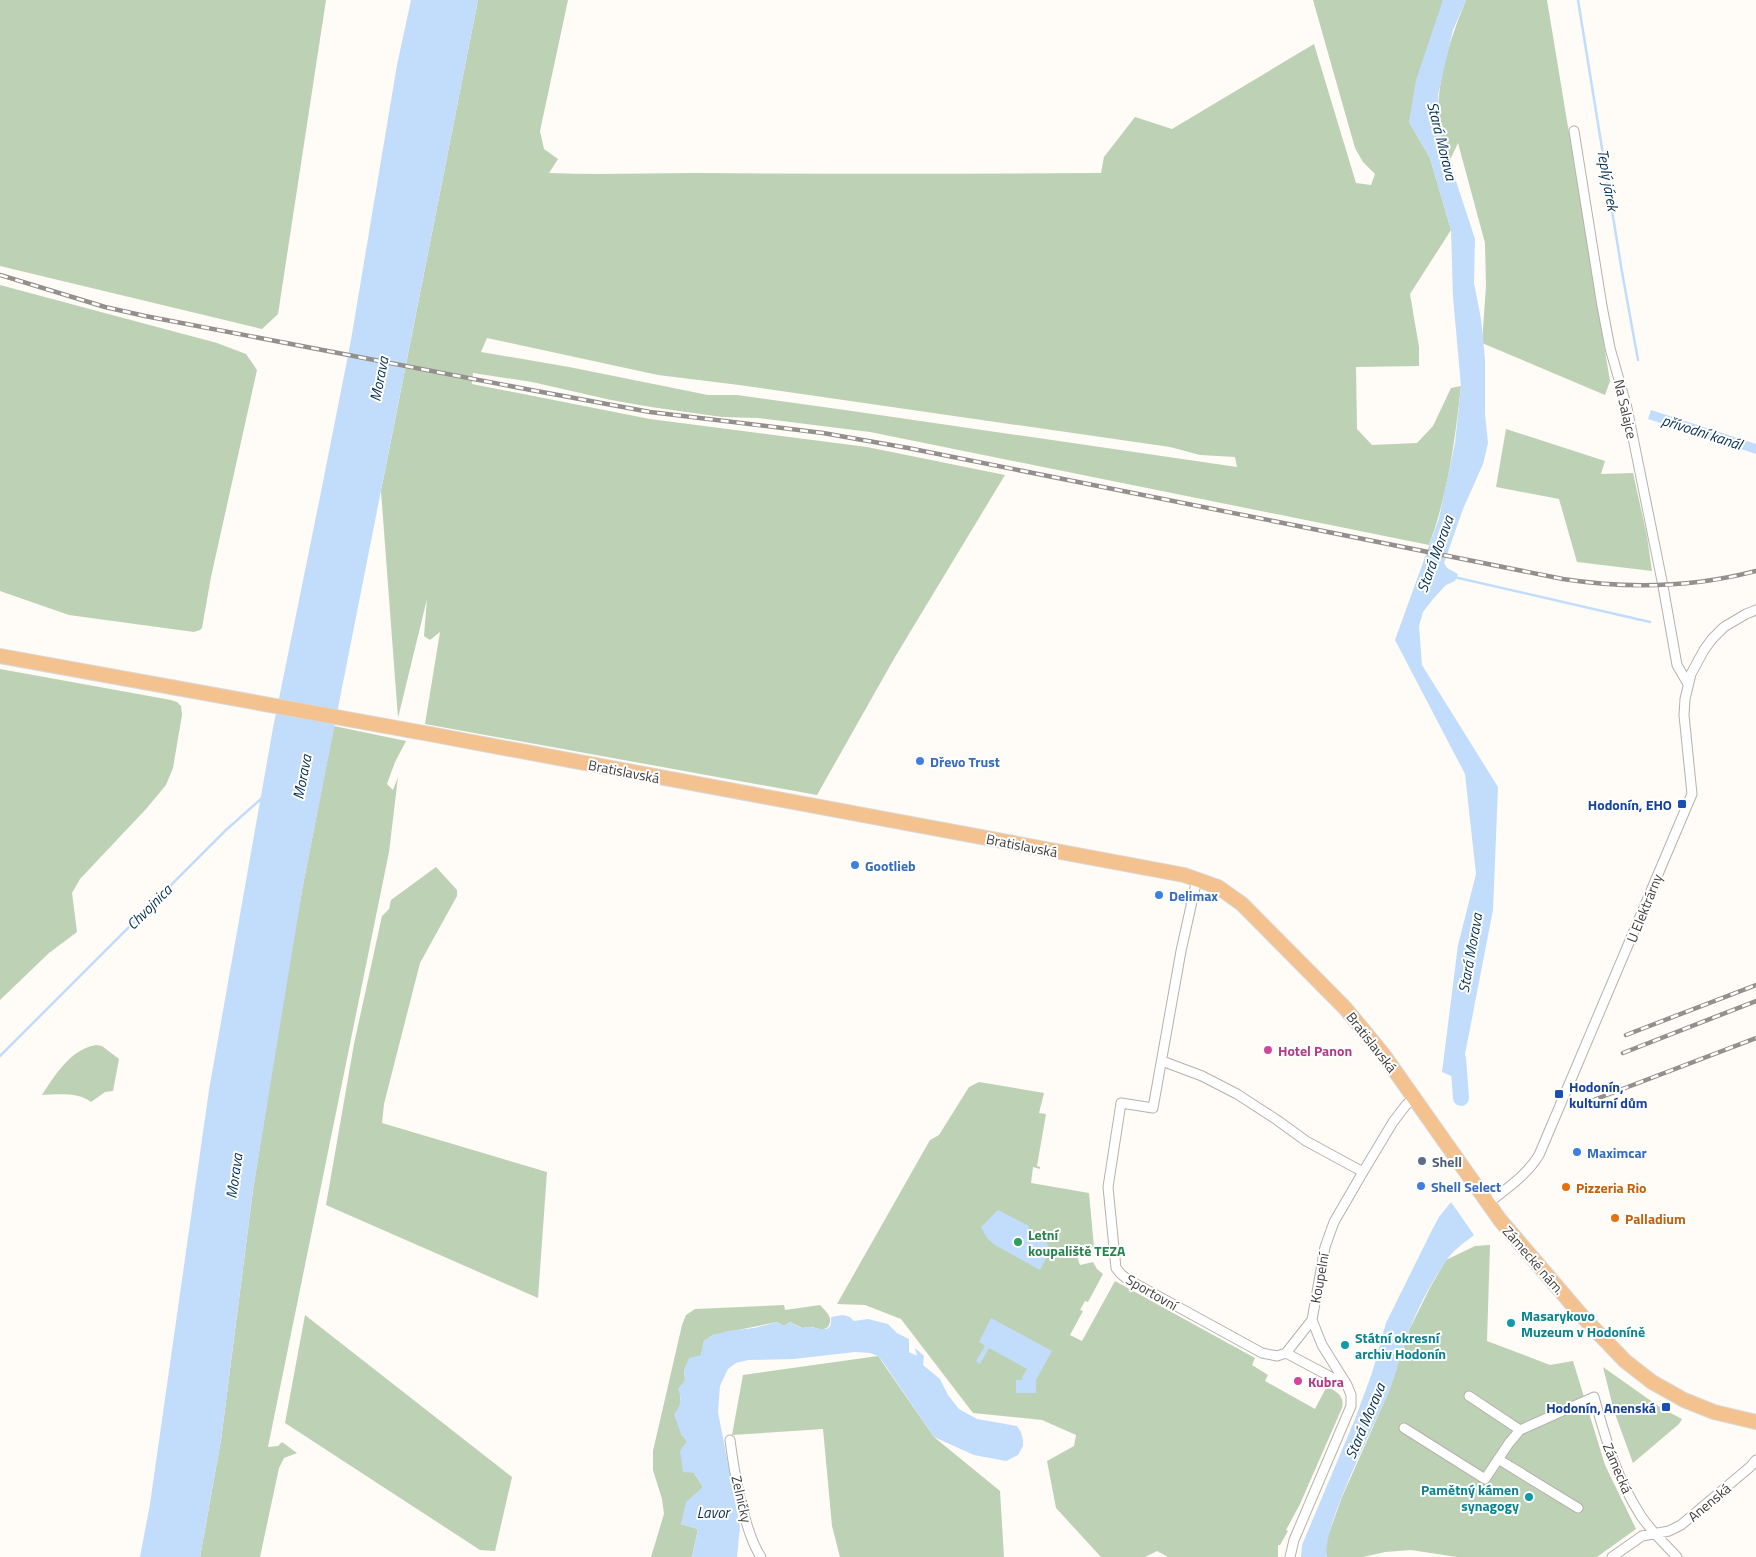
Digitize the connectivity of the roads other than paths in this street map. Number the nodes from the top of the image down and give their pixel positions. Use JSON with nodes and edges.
{"nodes":[{"id":1,"x":1574,"y":131,"type":"dead end"},
{"id":2,"x":1756,"y":610,"type":"edge"},
{"id":3,"x":0,"y":656,"type":"edge"},
{"id":4,"x":1688,"y":684,"type":"junction"},
{"id":5,"x":1197,"y":879,"type":"junction"},
{"id":6,"x":1162,"y":1061,"type":"junction"},
{"id":7,"x":1414,"y":1098,"type":"junction"},
{"id":8,"x":1363,"y":1172,"type":"junction"},
{"id":9,"x":1487,"y":1204,"type":"junction"},
{"id":10,"x":1312,"y":1320,"type":"junction"},
{"id":11,"x":1286,"y":1353,"type":"junction"},
{"id":12,"x":1347,"y":1385,"type":"junction"},
{"id":13,"x":1469,"y":1396,"type":"dead end"},
{"id":14,"x":1756,"y":1422,"type":"edge"},
{"id":15,"x":1404,"y":1428,"type":"dead end"},
{"id":16,"x":1520,"y":1430,"type":"junction"},
{"id":17,"x":730,"y":1440,"type":"dead end"},
{"id":18,"x":1498,"y":1459,"type":"junction"},
{"id":19,"x":1756,"y":1460,"type":"edge"},
{"id":20,"x":1578,"y":1508,"type":"dead end"},
{"id":21,"x":1656,"y":1533,"type":"junction"},
{"id":22,"x":761,"y":1557,"type":"edge"},
{"id":23,"x":1290,"y":1557,"type":"edge"},
{"id":24,"x":1612,"y":1557,"type":"edge"},
{"id":25,"x":1677,"y":1557,"type":"edge"}],
"edges":[{"from":1,"to":4,"type":"street","name":"Na Salajce"},
{"from":2,"to":4,"type":"street","name":"U Elektrárny"},
{"from":3,"to":5,"type":"main road","name":"Bratislavská"},
{"from":4,"to":9,"type":"street","name":"U Elektrárny"},
{"from":5,"to":6,"type":"street"},
{"from":5,"to":7,"type":"main road","name":"Bratislavská"},
{"from":6,"to":8,"type":"street"},
{"from":6,"to":11,"type":"street","name":"Sportovní"},
{"from":7,"to":8,"type":"street","name":"Koupelní"},
{"from":7,"to":9,"type":"main road","name":"Bratislavská"},
{"from":8,"to":10,"type":"street","name":"Koupelní"},
{"from":9,"to":14,"type":"main road","name":"Zámecké nám."},
{"from":10,"to":11,"type":"street"},
{"from":10,"to":12,"type":"street","name":"Koupelní"},
{"from":11,"to":12,"type":"street"},
{"from":12,"to":23,"type":"street","name":"Koupelní"},
{"from":13,"to":16,"type":"street"},
{"from":15,"to":18,"type":"street"},
{"from":16,"to":18,"type":"street"},
{"from":16,"to":21,"type":"street","name":"Zámecká"},
{"from":17,"to":22,"type":"street","name":"Zelničky"},
{"from":18,"to":20,"type":"street"},
{"from":19,"to":21,"type":"street","name":"Anenská"},
{"from":21,"to":24,"type":"street","name":"Anenská"},
{"from":21,"to":25,"type":"street","name":"Zámecká"}]}
